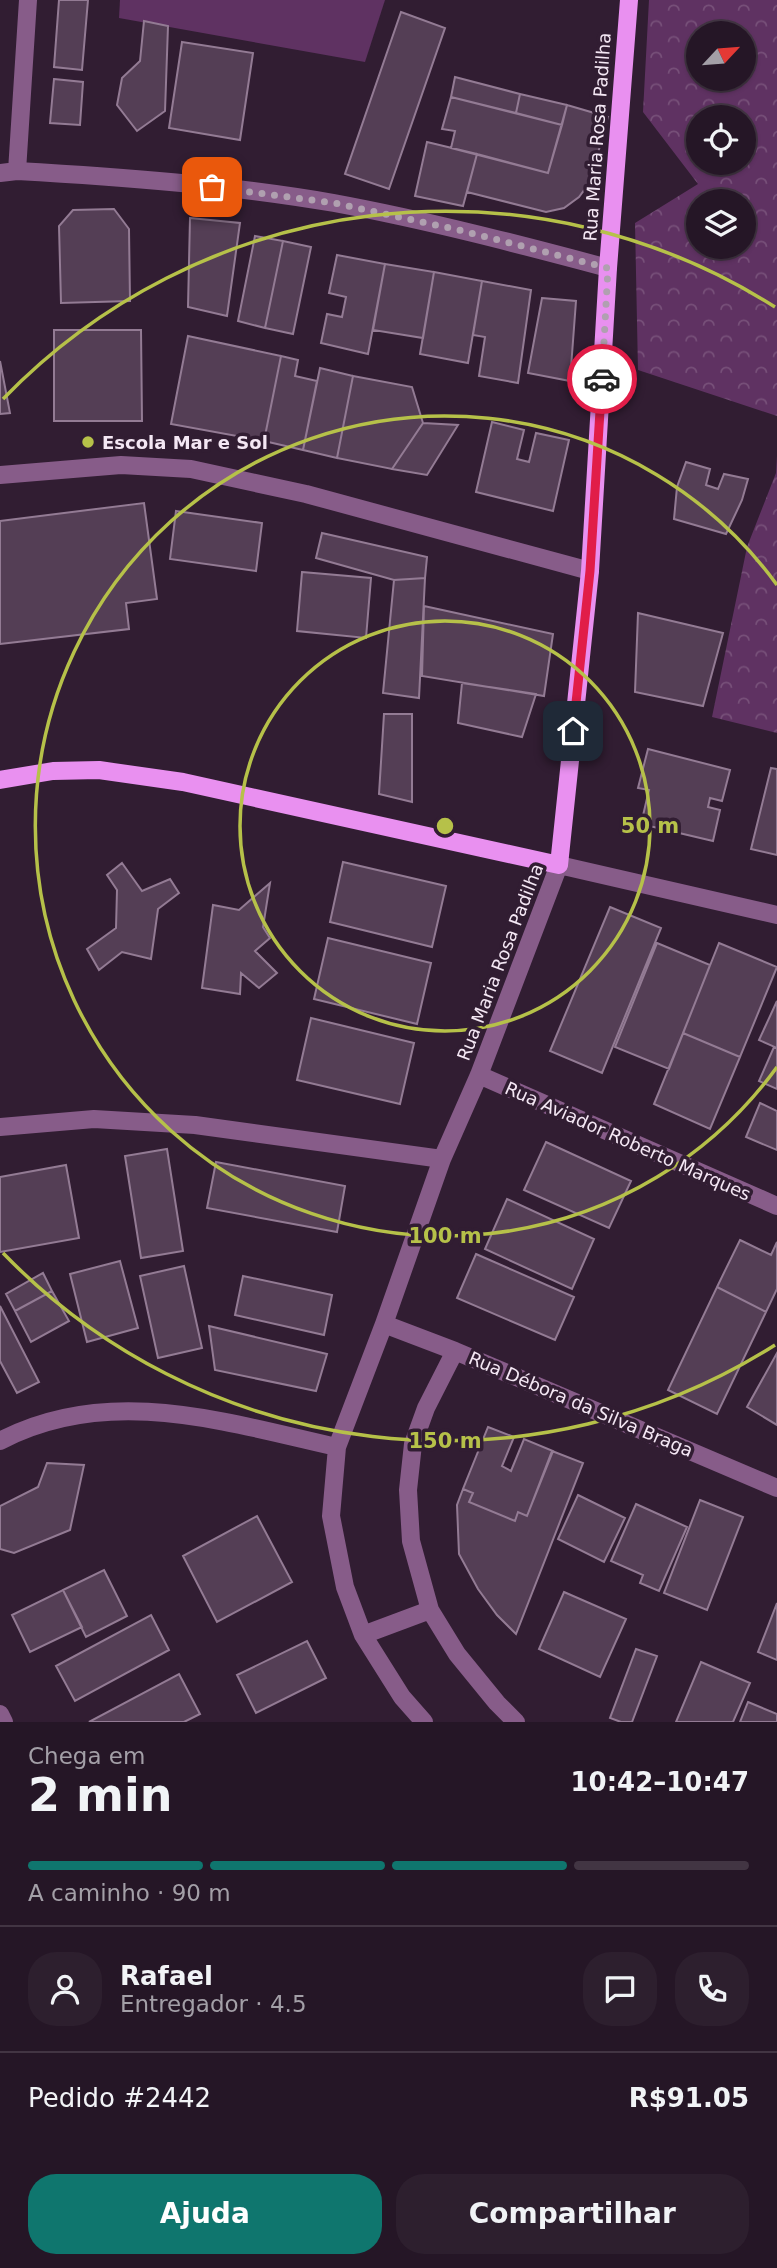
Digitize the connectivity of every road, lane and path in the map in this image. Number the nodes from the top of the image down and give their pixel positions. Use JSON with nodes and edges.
{"nodes":[{"id":1,"x":28,"y":0,"type":"edge"},
{"id":2,"x":629,"y":0,"type":"edge"},
{"id":3,"x":9,"y":172,"type":"edge"},
{"id":4,"x":608,"y":268,"type":"junction"},
{"id":5,"x":0,"y":475,"type":"edge"},
{"id":6,"x":590,"y":571,"type":"junction"},
{"id":7,"x":0,"y":780,"type":"edge"},
{"id":8,"x":559,"y":865,"type":"junction"},
{"id":9,"x":777,"y":915,"type":"edge"},
{"id":10,"x":479,"y":1075,"type":"junction"},
{"id":11,"x":0,"y":1127,"type":"edge"},
{"id":12,"x":442,"y":1159,"type":"junction"},
{"id":13,"x":777,"y":1206,"type":"edge"},
{"id":14,"x":384,"y":1324,"type":"junction"},
{"id":15,"x":455,"y":1351,"type":"junction"},
{"id":16,"x":0,"y":1441,"type":"edge"},
{"id":17,"x":337,"y":1447,"type":"junction"},
{"id":18,"x":777,"y":1488,"type":"edge"},
{"id":19,"x":430,"y":1610,"type":"junction"},
{"id":20,"x":363,"y":1635,"type":"junction"},
{"id":21,"x":0,"y":1714,"type":"edge"},
{"id":22,"x":4,"y":1722,"type":"edge"},
{"id":23,"x":424,"y":1722,"type":"edge"},
{"id":24,"x":516,"y":1722,"type":"edge"}],
"edges":[{"from":1,"to":3,"type":"street"},
{"from":2,"to":4,"type":"main road","name":"Rua Maria Rosa Padilha"},
{"from":3,"to":4,"type":"street"},
{"from":4,"to":6,"type":"main road","name":"Rua Maria Rosa Padilha"},
{"from":5,"to":6,"type":"street"},
{"from":6,"to":8,"type":"main road","name":"Rua Maria Rosa Padilha"},
{"from":7,"to":8,"type":"main road"},
{"from":8,"to":9,"type":"street"},
{"from":8,"to":10,"type":"street","name":"Rua Maria Rosa Padilha"},
{"from":10,"to":12,"type":"street","name":"Rua Maria Rosa Padilha"},
{"from":10,"to":13,"type":"street","name":"Rua Aviador Roberto Marques"},
{"from":11,"to":12,"type":"street"},
{"from":12,"to":14,"type":"street","name":"Rua Maria Rosa Padilha"},
{"from":14,"to":15,"type":"street","name":"Rua Débora da Silva Braga"},
{"from":14,"to":17,"type":"street","name":"Rua Maria Rosa Padilha"},
{"from":15,"to":18,"type":"street","name":"Rua Débora da Silva Braga"},
{"from":15,"to":19,"type":"street"},
{"from":16,"to":17,"type":"street"},
{"from":17,"to":20,"type":"street","name":"Rua Maria Rosa Padilha"},
{"from":19,"to":20,"type":"street"},
{"from":19,"to":24,"type":"street"},
{"from":20,"to":23,"type":"street","name":"Rua Maria Rosa Padilha"},
{"from":21,"to":22,"type":"street"}]}
